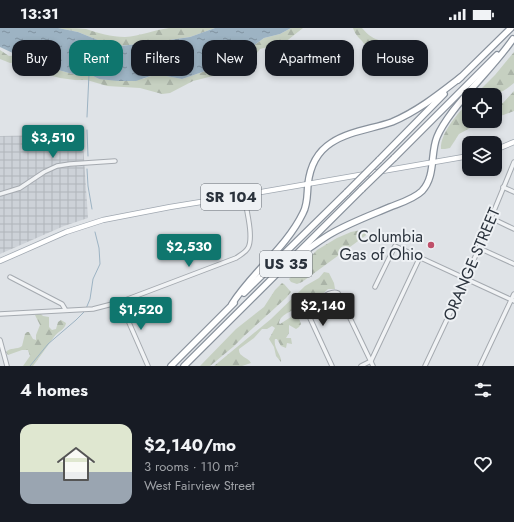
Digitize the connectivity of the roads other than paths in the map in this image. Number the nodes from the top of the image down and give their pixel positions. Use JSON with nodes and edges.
{"nodes":[{"id":1,"x":511,"y":28,"type":"edge"},
{"id":2,"x":513,"y":38,"type":"edge"},
{"id":3,"x":500,"y":54,"type":"junction"},
{"id":4,"x":461,"y":77,"type":"junction"},
{"id":5,"x":514,"y":142,"type":"edge"},
{"id":6,"x":502,"y":147,"type":"edge"},
{"id":7,"x":462,"y":157,"type":"edge"},
{"id":8,"x":115,"y":161,"type":"dead end"},
{"id":9,"x":434,"y":162,"type":"junction"},
{"id":10,"x":514,"y":162,"type":"edge"},
{"id":11,"x":308,"y":184,"type":"junction"},
{"id":12,"x":503,"y":187,"type":"junction"},
{"id":13,"x":514,"y":192,"type":"edge"},
{"id":14,"x":0,"y":194,"type":"edge"},
{"id":15,"x":244,"y":195,"type":"junction"},
{"id":16,"x":491,"y":218,"type":"junction"},
{"id":17,"x":514,"y":229,"type":"edge"},
{"id":18,"x":478,"y":248,"type":"junction"},
{"id":19,"x":420,"y":256,"type":"junction"},
{"id":20,"x":291,"y":260,"type":"junction"},
{"id":21,"x":0,"y":261,"type":"edge"},
{"id":22,"x":514,"y":264,"type":"edge"},
{"id":23,"x":10,"y":277,"type":"dead end"},
{"id":24,"x":466,"y":279,"type":"junction"},
{"id":25,"x":375,"y":287,"type":"dead end"},
{"id":26,"x":514,"y":294,"type":"edge"},
{"id":27,"x":513,"y":301,"type":"edge"},
{"id":28,"x":120,"y":302,"type":"junction"},
{"id":29,"x":232,"y":304,"type":"junction"},
{"id":30,"x":65,"y":309,"type":"junction"},
{"id":31,"x":0,"y":314,"type":"edge"},
{"id":32,"x":0,"y":340,"type":"edge"},
{"id":33,"x":371,"y":360,"type":"junction"},
{"id":34,"x":7,"y":366,"type":"edge"},
{"id":35,"x":148,"y":366,"type":"edge"},
{"id":36,"x":171,"y":366,"type":"edge"},
{"id":37,"x":184,"y":366,"type":"edge"},
{"id":38,"x":332,"y":366,"type":"edge"},
{"id":39,"x":361,"y":366,"type":"edge"},
{"id":40,"x":373,"y":366,"type":"edge"},
{"id":41,"x":425,"y":366,"type":"edge"},
{"id":42,"x":480,"y":366,"type":"edge"}],
"edges":[{"from":1,"to":4,"type":"highway","number":"US 35"},
{"from":2,"to":3,"type":"highway"},
{"from":3,"to":9,"type":"highway"},
{"from":3,"to":20,"type":"highway","number":"US 35","bridge":true},
{"from":4,"to":11,"type":"highway"},
{"from":4,"to":29,"type":"highway","number":"US 35","bridge":true},
{"from":5,"to":6,"type":"main road"},
{"from":7,"to":9,"type":"main road","number":"SR 104"},
{"from":8,"to":14,"type":"street"},
{"from":9,"to":11,"type":"main road","number":"SR 104"},
{"from":9,"to":20,"type":"highway"},
{"from":10,"to":12,"type":"street","name":"ORANGE STREET"},
{"from":11,"to":15,"type":"main road","number":"SR 104"},
{"from":11,"to":29,"type":"highway"},
{"from":12,"to":13,"type":"street"},
{"from":12,"to":16,"type":"street","name":"ORANGE STREET"},
{"from":15,"to":21,"type":"main road","number":"SR 104"},
{"from":15,"to":28,"type":"street"},
{"from":16,"to":17,"type":"street"},
{"from":16,"to":18,"type":"street","name":"ORANGE STREET"},
{"from":18,"to":22,"type":"street"},
{"from":18,"to":24,"type":"street","name":"ORANGE STREET"},
{"from":19,"to":24,"type":"street"},
{"from":19,"to":25,"type":"street"},
{"from":19,"to":33,"type":"street"},
{"from":20,"to":37,"type":"highway","number":"US 35"},
{"from":23,"to":30,"type":"street"},
{"from":24,"to":27,"type":"street"},
{"from":24,"to":41,"type":"street","name":"ORANGE STREET"},
{"from":26,"to":27,"type":"street"},
{"from":27,"to":42,"type":"street"},
{"from":28,"to":30,"type":"street"},
{"from":28,"to":35,"type":"street"},
{"from":29,"to":36,"type":"highway","number":"US 35"},
{"from":30,"to":31,"type":"street"},
{"from":32,"to":34,"type":"street"},
{"from":33,"to":38,"type":"street"},
{"from":33,"to":39,"type":"street"},
{"from":33,"to":40,"type":"street"}]}
